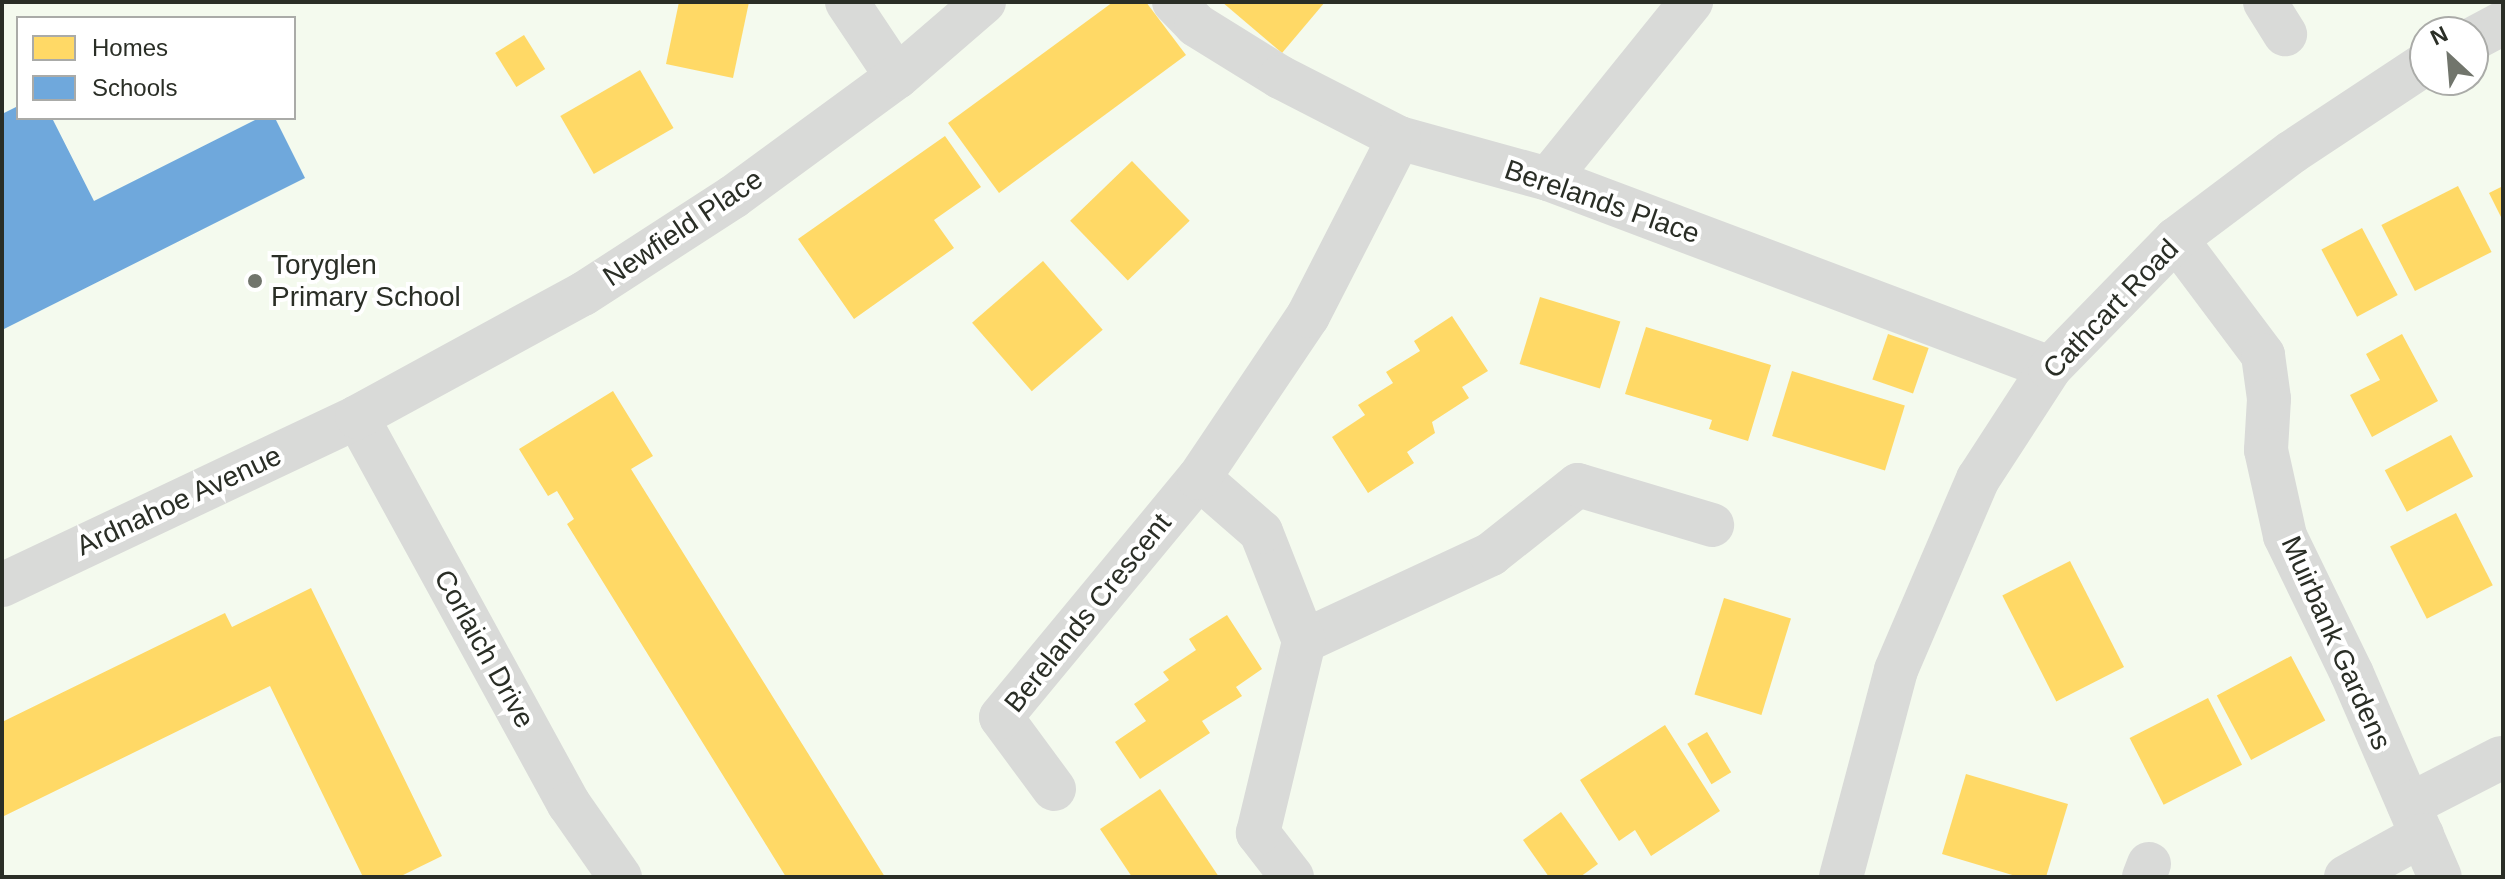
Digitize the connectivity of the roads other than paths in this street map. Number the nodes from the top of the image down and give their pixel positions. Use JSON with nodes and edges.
{"nodes":[{"id":1,"x":847,"y":2,"type":"edge"},
{"id":2,"x":984,"y":2,"type":"edge"},
{"id":3,"x":1174,"y":2,"type":"edge"},
{"id":4,"x":1691,"y":2,"type":"edge"},
{"id":5,"x":2409,"y":75,"type":"edge"},
{"id":6,"x":897,"y":77,"type":"junction"},
{"id":7,"x":1399,"y":138,"type":"junction"},
{"id":8,"x":1548,"y":179,"type":"junction"},
{"id":9,"x":2176,"y":239,"type":"junction"},
{"id":10,"x":2050,"y":368,"type":"junction"},
{"id":11,"x":357,"y":417,"type":"junction"},
{"id":12,"x":1199,"y":478,"type":"junction"},
{"id":13,"x":1712,"y":525,"type":"dead end"},
{"id":14,"x":2,"y":585,"type":"edge"},
{"id":15,"x":1304,"y":641,"type":"junction"},
{"id":16,"x":2501,"y":758,"type":"dead end"},
{"id":17,"x":1054,"y":789,"type":"dead end"},
{"id":18,"x":2415,"y":820,"type":"junction"},
{"id":19,"x":620,"y":877,"type":"edge"},
{"id":20,"x":1292,"y":877,"type":"edge"},
{"id":21,"x":1841,"y":877,"type":"edge"},
{"id":22,"x":2346,"y":877,"type":"edge"},
{"id":23,"x":2440,"y":877,"type":"edge"}],
"edges":[{"from":1,"to":6,"type":"street"},
{"from":2,"to":6,"type":"street","name":"Newfield Place"},
{"from":3,"to":7,"type":"street","name":"Berelands Place"},
{"from":4,"to":8,"type":"street"},
{"from":5,"to":9,"type":"street","name":"Cathcart Road"},
{"from":6,"to":11,"type":"street","name":"Newfield Place"},
{"from":7,"to":8,"type":"street","name":"Berelands Place"},
{"from":7,"to":12,"type":"street","name":"Berelands Crescent"},
{"from":8,"to":10,"type":"street","name":"Berelands Place"},
{"from":9,"to":10,"type":"street","name":"Cathcart Road"},
{"from":9,"to":18,"type":"street","name":"Muirbank Gardens"},
{"from":10,"to":21,"type":"street","name":"Cathcart Road"},
{"from":11,"to":14,"type":"street","name":"Ardnahoe Avenue"},
{"from":11,"to":19,"type":"street","name":"Corlaich Drive"},
{"from":12,"to":15,"type":"street"},
{"from":12,"to":17,"type":"street","name":"Berelands Crescent"},
{"from":13,"to":15,"type":"street"},
{"from":15,"to":20,"type":"street"},
{"from":16,"to":18,"type":"street"},
{"from":18,"to":22,"type":"street"},
{"from":18,"to":23,"type":"street","name":"Muirbank Gardens"}]}
